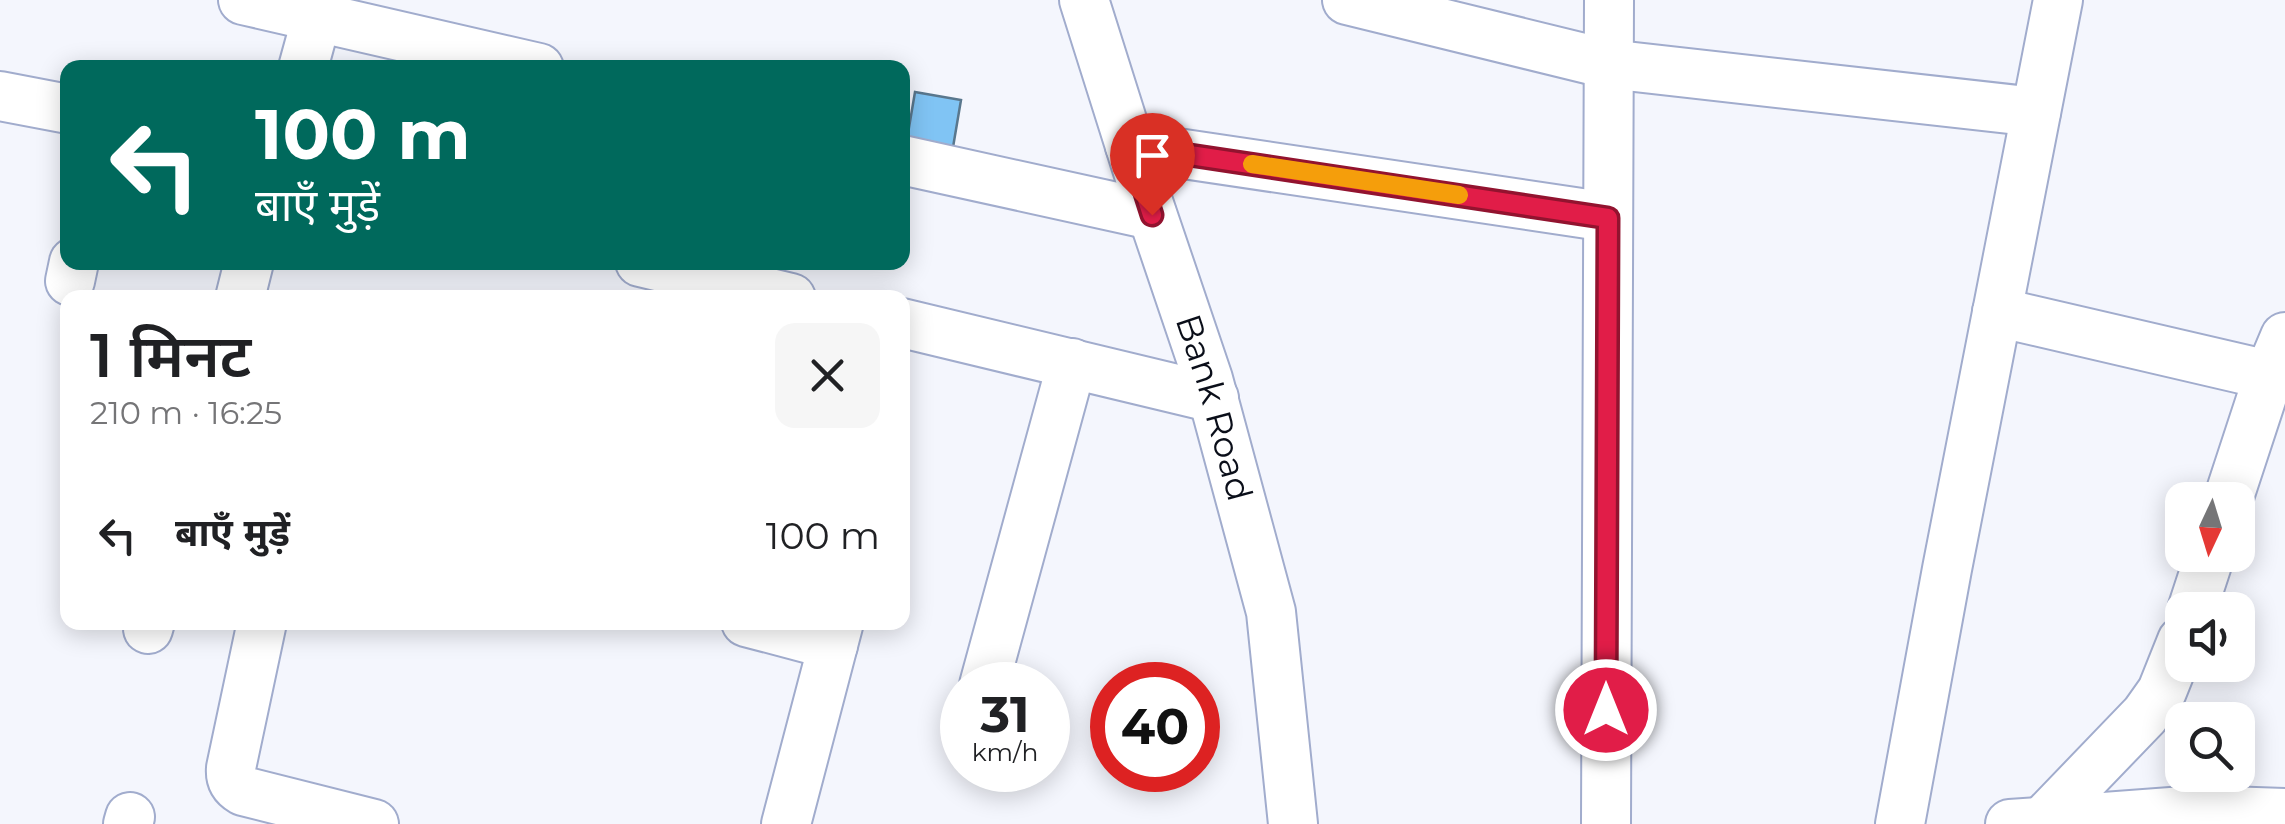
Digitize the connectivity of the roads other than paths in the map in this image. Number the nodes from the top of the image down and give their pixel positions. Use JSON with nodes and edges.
{"nodes":[{"id":1,"x":1084,"y":0,"type":"edge"},
{"id":2,"x":1347,"y":0,"type":"edge"},
{"id":3,"x":1609,"y":0,"type":"edge"},
{"id":4,"x":2058,"y":0,"type":"edge"},
{"id":5,"x":252,"y":1,"type":"edge"},
{"id":6,"x":317,"y":17,"type":"junction"},
{"id":7,"x":306,"y":60,"type":"edge"},
{"id":8,"x":504,"y":60,"type":"edge"},
{"id":9,"x":1608,"y":64,"type":"junction"},
{"id":10,"x":0,"y":96,"type":"edge"},
{"id":11,"x":60,"y":107,"type":"edge"},
{"id":12,"x":2036,"y":112,"type":"junction"},
{"id":13,"x":1130,"y":146,"type":"junction"},
{"id":14,"x":910,"y":162,"type":"edge"},
{"id":15,"x":1152,"y":215,"type":"junction"},
{"id":16,"x":1608,"y":218,"type":"junction"},
{"id":17,"x":674,"y":270,"type":"edge"},
{"id":18,"x":757,"y":290,"type":"edge"},
{"id":19,"x":1997,"y":312,"type":"junction"},
{"id":20,"x":910,"y":326,"type":"edge"},
{"id":21,"x":1072,"y":363,"type":"junction"},
{"id":22,"x":2280,"y":364,"type":"edge"},
{"id":23,"x":1214,"y":398,"type":"junction"},
{"id":24,"x":2235,"y":482,"type":"edge"},
{"id":25,"x":260,"y":630,"type":"edge"},
{"id":26,"x":806,"y":630,"type":"edge"},
{"id":27,"x":836,"y":634,"type":"edge"},
{"id":28,"x":990,"y":662,"type":"edge"},
{"id":29,"x":2166,"y":682,"type":"edge"},
{"id":30,"x":2285,"y":813,"type":"edge"},
{"id":31,"x":2026,"y":823,"type":"edge"},
{"id":32,"x":374,"y":824,"type":"edge"},
{"id":33,"x":786,"y":824,"type":"edge"},
{"id":34,"x":1293,"y":824,"type":"edge"},
{"id":35,"x":1606,"y":824,"type":"edge"},
{"id":36,"x":1900,"y":824,"type":"edge"}],
"edges":[{"from":1,"to":13,"type":"street","name":"Bank Road"},
{"from":2,"to":9,"type":"street"},
{"from":3,"to":9,"type":"street"},
{"from":4,"to":12,"type":"street"},
{"from":5,"to":6,"type":"street"},
{"from":6,"to":7,"type":"street"},
{"from":6,"to":8,"type":"street"},
{"from":9,"to":12,"type":"street"},
{"from":9,"to":16,"type":"street"},
{"from":10,"to":11,"type":"street"},
{"from":12,"to":19,"type":"street"},
{"from":13,"to":15,"type":"street","name":"Bank Road"},
{"from":13,"to":16,"type":"street"},
{"from":14,"to":15,"type":"street"},
{"from":15,"to":23,"type":"street","name":"Bank Road"},
{"from":16,"to":35,"type":"street"},
{"from":17,"to":18,"type":"street"},
{"from":19,"to":22,"type":"street"},
{"from":19,"to":36,"type":"street"},
{"from":20,"to":21,"type":"street"},
{"from":21,"to":23,"type":"street"},
{"from":21,"to":28,"type":"street"},
{"from":22,"to":24,"type":"street"},
{"from":23,"to":34,"type":"street","name":"Bank Road"},
{"from":25,"to":32,"type":"street"},
{"from":26,"to":27,"type":"street"},
{"from":27,"to":33,"type":"street"},
{"from":29,"to":31,"type":"street"},
{"from":30,"to":31,"type":"street"}]}
